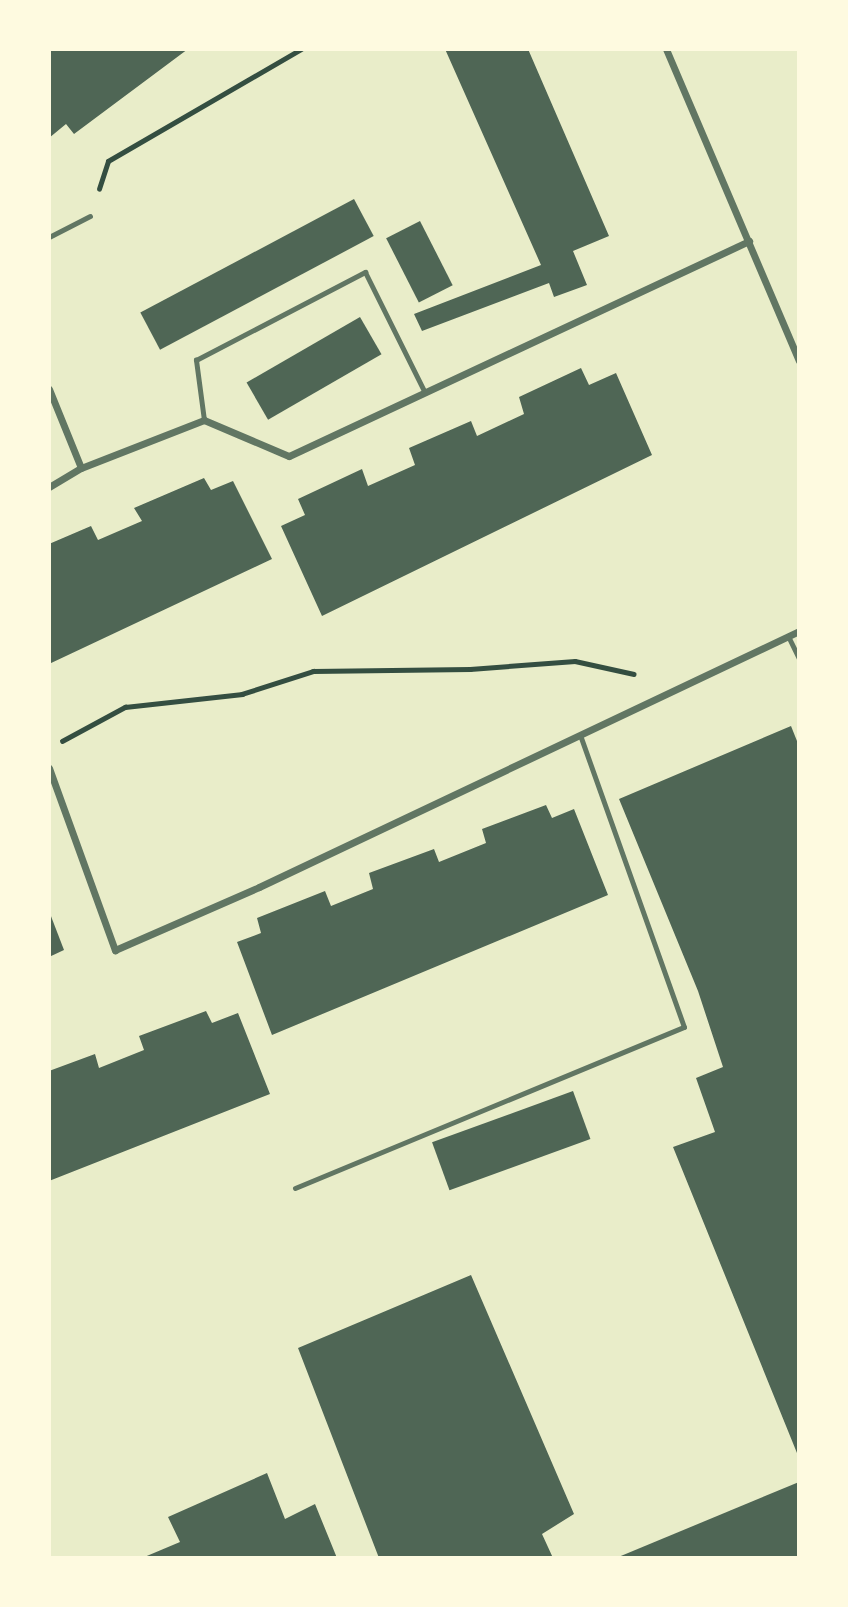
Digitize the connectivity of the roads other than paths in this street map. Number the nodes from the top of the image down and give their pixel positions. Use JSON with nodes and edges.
{"nodes":[{"id":1,"x":666,"y":49,"type":"edge"},
{"id":2,"x":90,"y":216,"type":"road end"},
{"id":3,"x":49,"y":237,"type":"edge"},
{"id":4,"x":749,"y":241,"type":"junction"},
{"id":5,"x":799,"y":361,"type":"edge"},
{"id":6,"x":49,"y":389,"type":"edge"},
{"id":7,"x":425,"y":393,"type":"junction"},
{"id":8,"x":204,"y":420,"type":"junction"},
{"id":9,"x":81,"y":468,"type":"junction"},
{"id":10,"x":49,"y":487,"type":"edge"},
{"id":11,"x":799,"y":631,"type":"edge"},
{"id":12,"x":788,"y":636,"type":"junction"},
{"id":13,"x":799,"y":659,"type":"edge"},
{"id":14,"x":580,"y":736,"type":"junction"},
{"id":15,"x":49,"y":768,"type":"edge"},
{"id":16,"x":295,"y":1188,"type":"dead end"}],
"edges":[{"from":1,"to":4,"type":"street"},
{"from":2,"to":3,"type":"lane"},
{"from":4,"to":5,"type":"street"},
{"from":4,"to":7,"type":"street"},
{"from":6,"to":9,"type":"street"},
{"from":7,"to":8,"type":"street"},
{"from":7,"to":8,"type":"lane"},
{"from":8,"to":9,"type":"street"},
{"from":9,"to":10,"type":"street"},
{"from":11,"to":12,"type":"street"},
{"from":12,"to":13,"type":"lane"},
{"from":12,"to":14,"type":"street"},
{"from":14,"to":15,"type":"street"},
{"from":14,"to":16,"type":"lane"}]}
